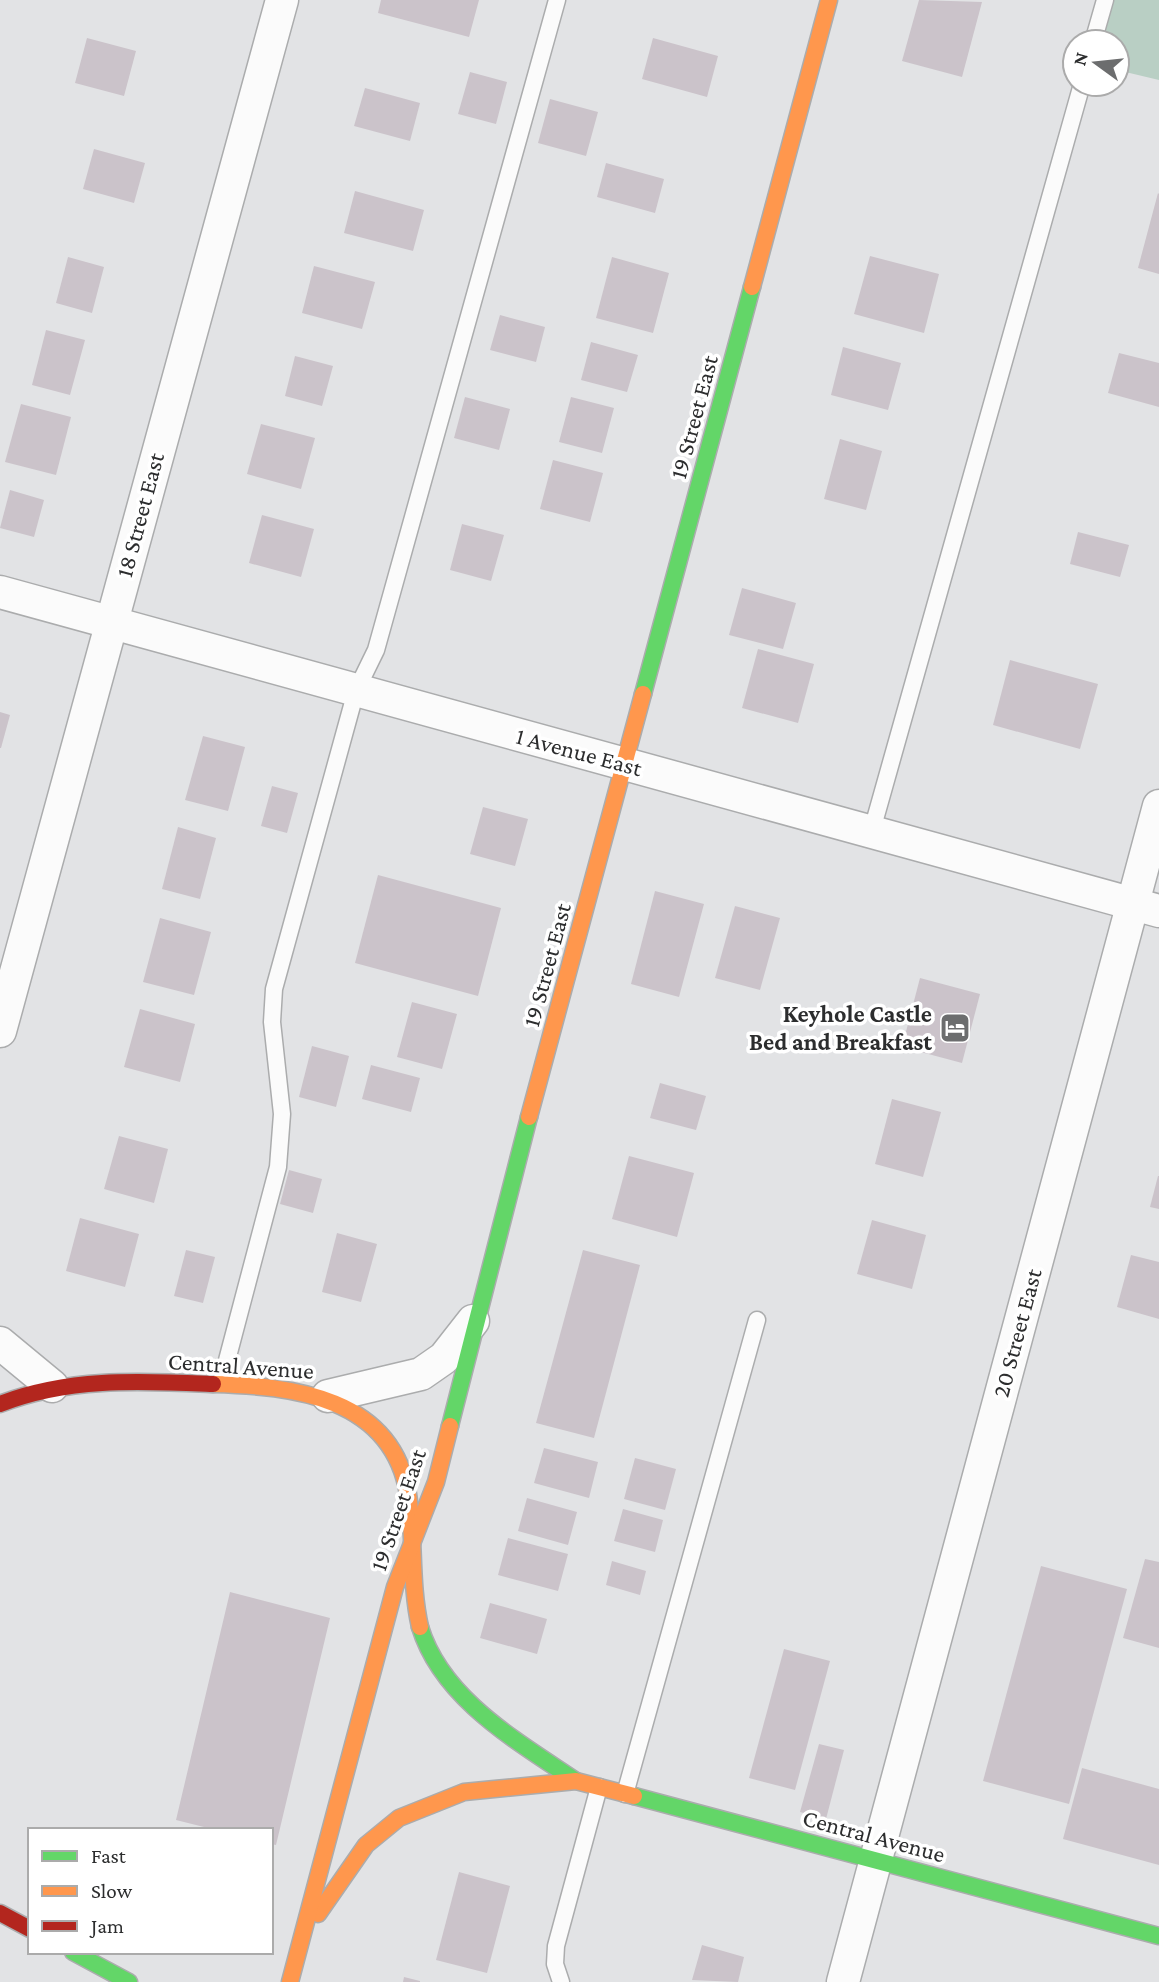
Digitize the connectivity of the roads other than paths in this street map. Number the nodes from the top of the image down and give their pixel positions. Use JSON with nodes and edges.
{"nodes":[{"id":1,"x":282,"y":0,"type":"edge"},
{"id":2,"x":556,"y":0,"type":"edge"},
{"id":3,"x":829,"y":0,"type":"edge"},
{"id":4,"x":1105,"y":0,"type":"edge"},
{"id":5,"x":1098,"y":28,"type":"edge"},
{"id":6,"x":1078,"y":98,"type":"edge"},
{"id":7,"x":0,"y":592,"type":"edge"},
{"id":8,"x":110,"y":622,"type":"junction"},
{"id":9,"x":356,"y":691,"type":"junction"},
{"id":10,"x":624,"y":765,"type":"junction"},
{"id":11,"x":1159,"y":806,"type":"edge"},
{"id":12,"x":872,"y":830,"type":"junction"},
{"id":13,"x":1145,"y":908,"type":"edge"},
{"id":14,"x":0,"y":1031,"type":"edge"},
{"id":15,"x":476,"y":1317,"type":"junction"},
{"id":16,"x":757,"y":1320,"type":"dead end"},
{"id":17,"x":0,"y":1343,"type":"edge"},
{"id":18,"x":221,"y":1383,"type":"junction"},
{"id":19,"x":52,"y":1386,"type":"junction"},
{"id":20,"x":328,"y":1396,"type":"junction"},
{"id":21,"x":0,"y":1404,"type":"edge"},
{"id":22,"x":413,"y":1535,"type":"junction"},
{"id":23,"x":576,"y":1781,"type":"junction"},
{"id":24,"x":599,"y":1787,"type":"junction"},
{"id":25,"x":625,"y":1794,"type":"junction"},
{"id":26,"x":875,"y":1859,"type":"junction"},
{"id":27,"x":0,"y":1913,"type":"edge"},
{"id":28,"x":28,"y":1928,"type":"edge"},
{"id":29,"x":1159,"y":1937,"type":"edge"},
{"id":30,"x":301,"y":1938,"type":"junction"},
{"id":31,"x":77,"y":1954,"type":"edge"},
{"id":32,"x":272,"y":1977,"type":"dead end"},
{"id":33,"x":129,"y":1982,"type":"edge"},
{"id":34,"x":290,"y":1982,"type":"edge"},
{"id":35,"x":561,"y":1982,"type":"edge"},
{"id":36,"x":843,"y":1982,"type":"edge"}],
"edges":[{"from":1,"to":8,"type":"street","name":"18 Street East"},
{"from":2,"to":9,"type":"lane"},
{"from":3,"to":10,"type":"street","name":"19 Street East"},
{"from":4,"to":5,"type":"lane"},
{"from":6,"to":12,"type":"lane"},
{"from":7,"to":8,"type":"street","name":"1 Avenue East"},
{"from":8,"to":9,"type":"street","name":"1 Avenue East"},
{"from":8,"to":14,"type":"street","name":"18 Street East"},
{"from":9,"to":10,"type":"street","name":"1 Avenue East"},
{"from":9,"to":18,"type":"lane"},
{"from":10,"to":12,"type":"street","name":"1 Avenue East"},
{"from":10,"to":15,"type":"street","name":"19 Street East"},
{"from":11,"to":13,"type":"street","name":"20 Street East"},
{"from":12,"to":13,"type":"street","name":"1 Avenue East"},
{"from":13,"to":26,"type":"street","name":"20 Street East"},
{"from":15,"to":20,"type":"street"},
{"from":15,"to":22,"type":"street","name":"19 Street East"},
{"from":16,"to":25,"type":"lane"},
{"from":17,"to":19,"type":"street"},
{"from":18,"to":19,"type":"street","name":"Central Avenue"},
{"from":18,"to":20,"type":"street","name":"Central Avenue"},
{"from":19,"to":21,"type":"street","name":"Central Avenue"},
{"from":20,"to":22,"type":"street","name":"Central Avenue"},
{"from":22,"to":23,"type":"street","name":"Central Avenue"},
{"from":22,"to":30,"type":"street","name":"19 Street East"},
{"from":23,"to":24,"type":"street","name":"Central Avenue"},
{"from":23,"to":30,"type":"street","name":"Central Avenue"},
{"from":24,"to":25,"type":"street","name":"Central Avenue"},
{"from":24,"to":35,"type":"lane"},
{"from":25,"to":26,"type":"street","name":"Central Avenue"},
{"from":26,"to":29,"type":"street","name":"Central Avenue"},
{"from":26,"to":36,"type":"street","name":"20 Street East"},
{"from":27,"to":28,"type":"street"},
{"from":30,"to":32,"type":"street","name":"Central Avenue"},
{"from":30,"to":34,"type":"street","name":"19 Street East"},
{"from":31,"to":33,"type":"street"}]}
